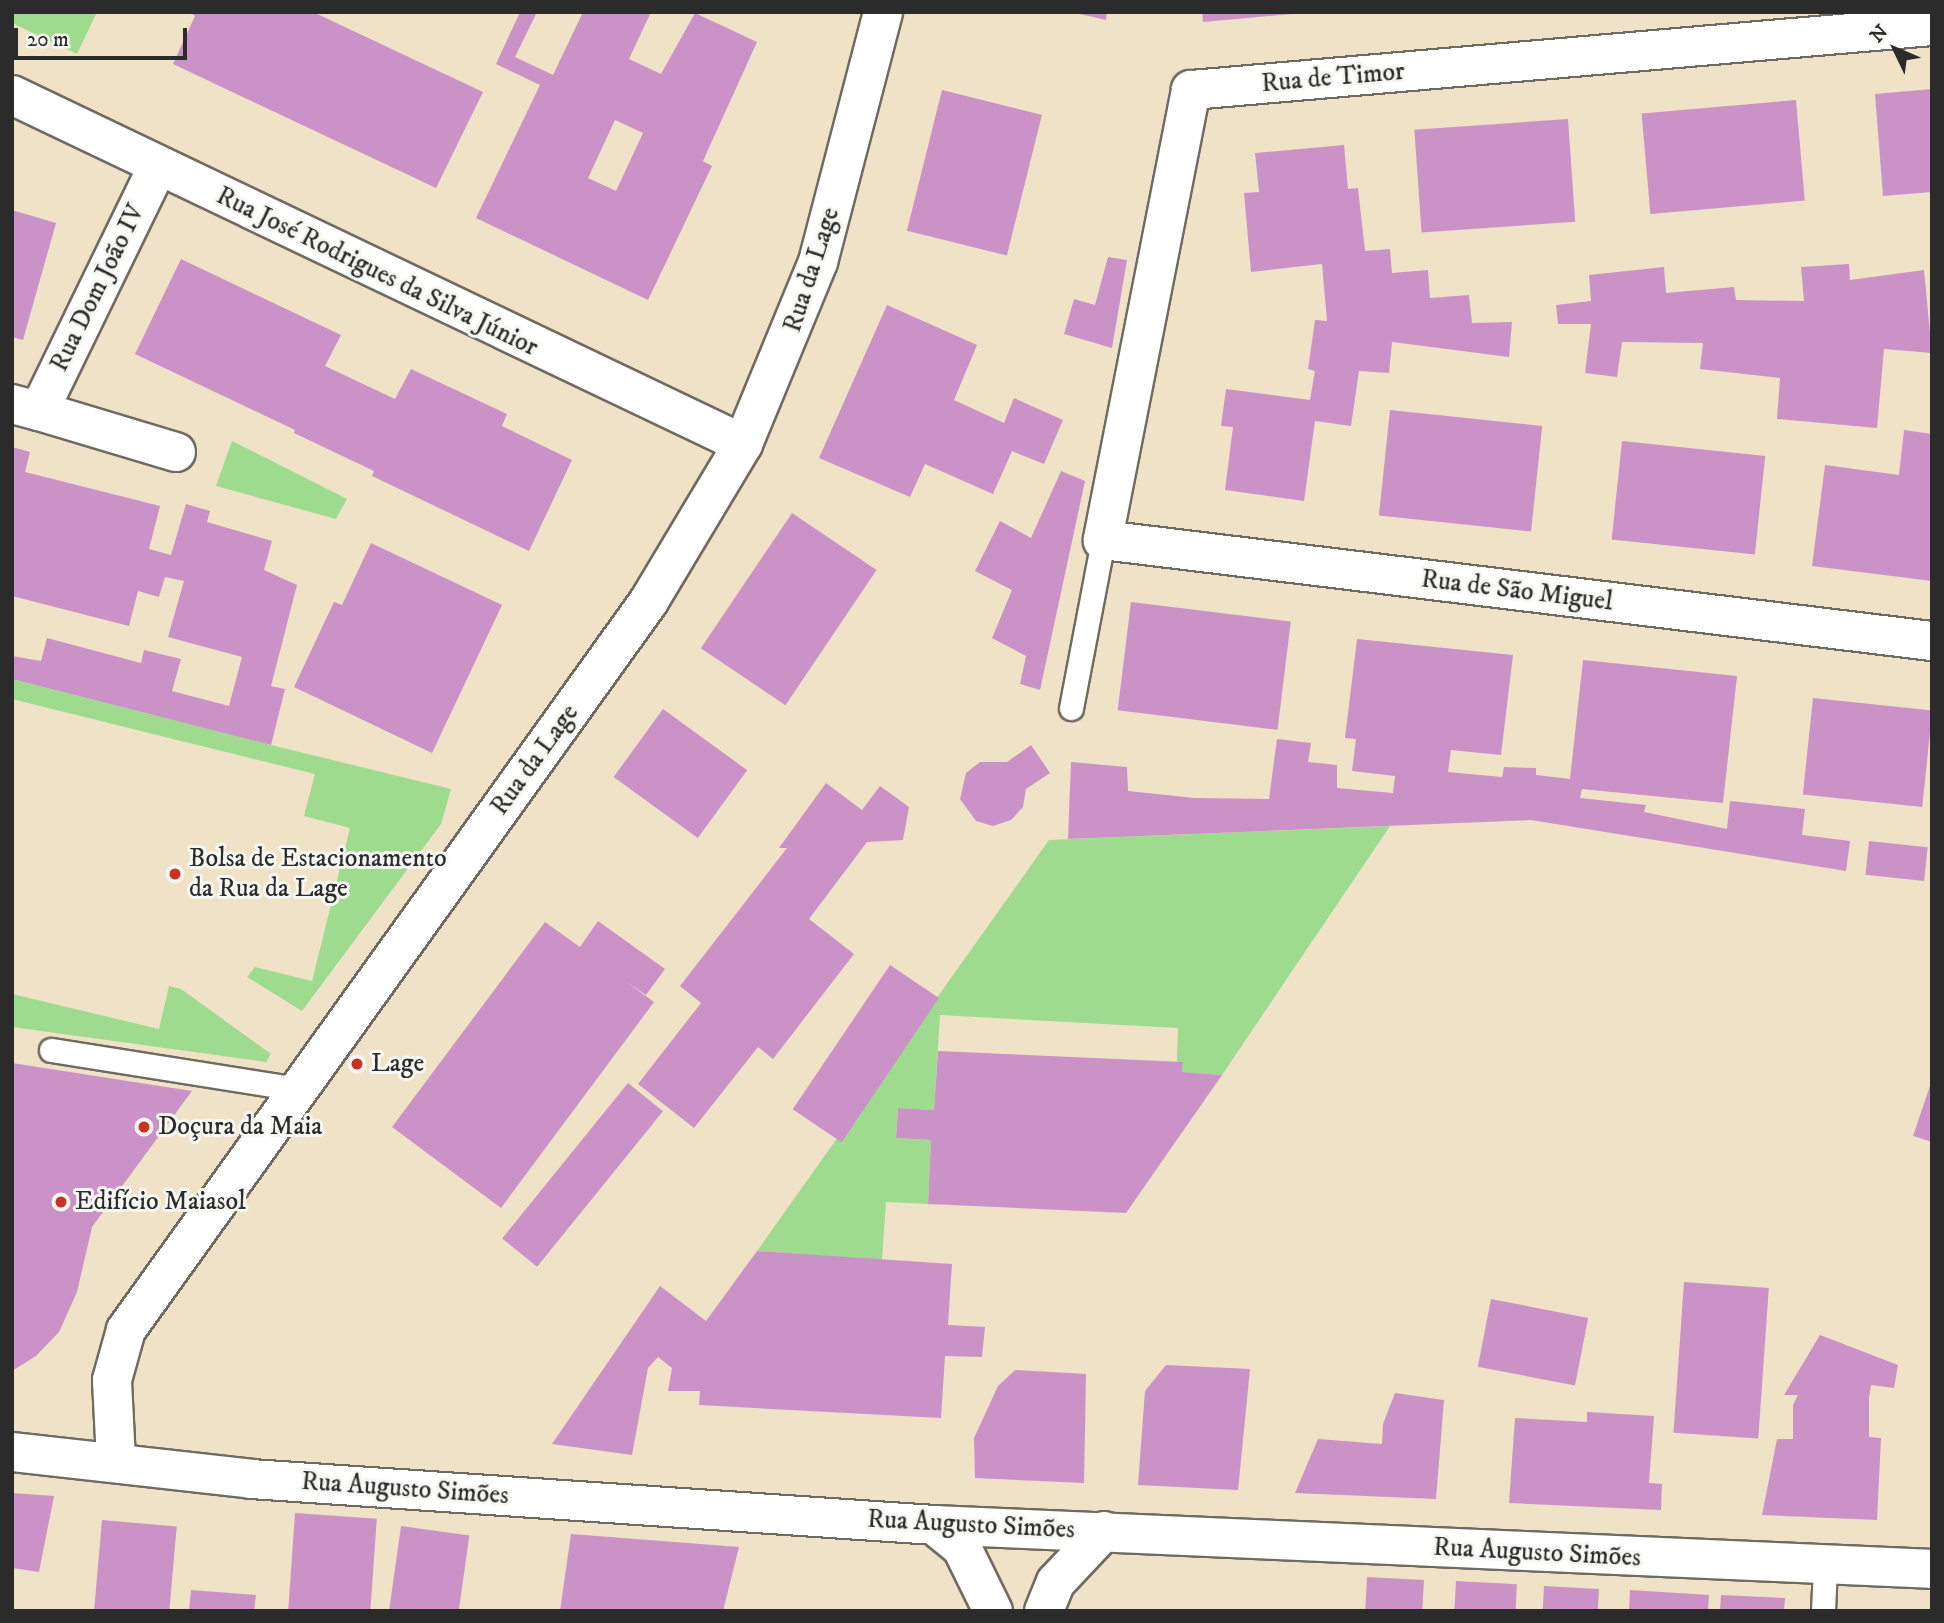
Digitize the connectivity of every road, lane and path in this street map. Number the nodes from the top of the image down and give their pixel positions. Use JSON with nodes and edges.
{"nodes":[{"id":1,"x":883,"y":12,"type":"edge"},
{"id":2,"x":1932,"y":26,"type":"edge"},
{"id":3,"x":12,"y":95,"type":"edge"},
{"id":4,"x":158,"y":166,"type":"junction"},
{"id":5,"x":26,"y":408,"type":"edge"},
{"id":6,"x":743,"y":444,"type":"junction"},
{"id":7,"x":176,"y":452,"type":"dead end"},
{"id":8,"x":1103,"y":540,"type":"junction"},
{"id":9,"x":1932,"y":641,"type":"edge"},
{"id":10,"x":1071,"y":708,"type":"dead end"},
{"id":11,"x":51,"y":1050,"type":"dead end"},
{"id":12,"x":298,"y":1089,"type":"junction"},
{"id":13,"x":12,"y":1452,"type":"edge"},
{"id":14,"x":116,"y":1461,"type":"junction"},
{"id":15,"x":934,"y":1525,"type":"junction"},
{"id":16,"x":1104,"y":1531,"type":"junction"},
{"id":17,"x":1825,"y":1567,"type":"junction"},
{"id":18,"x":1932,"y":1569,"type":"edge"},
{"id":19,"x":993,"y":1611,"type":"edge"},
{"id":20,"x":1044,"y":1611,"type":"edge"},
{"id":21,"x":1823,"y":1611,"type":"edge"}],
"edges":[{"from":1,"to":6,"type":"street","name":"Rua da Lage"},
{"from":2,"to":8,"type":"street","name":"Rua de Timor"},
{"from":3,"to":4,"type":"street","name":"Rua José Rodrigues da Silva Júnior"},
{"from":4,"to":5,"type":"street","name":"Rua Dom João IV"},
{"from":4,"to":6,"type":"street","name":"Rua José Rodrigues da Silva Júnior"},
{"from":5,"to":7,"type":"street","name":"Rua Dom João IV"},
{"from":6,"to":12,"type":"street","name":"Rua da Lage"},
{"from":8,"to":9,"type":"street","name":"Rua de São Miguel"},
{"from":8,"to":10,"type":"lane"},
{"from":11,"to":12,"type":"lane"},
{"from":12,"to":14,"type":"street","name":"Rua da Lage"},
{"from":13,"to":14,"type":"street","name":"Rua Augusto Simões"},
{"from":14,"to":15,"type":"street","name":"Rua Augusto Simões"},
{"from":15,"to":16,"type":"street","name":"Rua Augusto Simões"},
{"from":15,"to":19,"type":"street"},
{"from":16,"to":17,"type":"street","name":"Rua Augusto Simões"},
{"from":16,"to":20,"type":"street"},
{"from":17,"to":18,"type":"street","name":"Rua Augusto Simões"},
{"from":17,"to":21,"type":"lane"}]}
